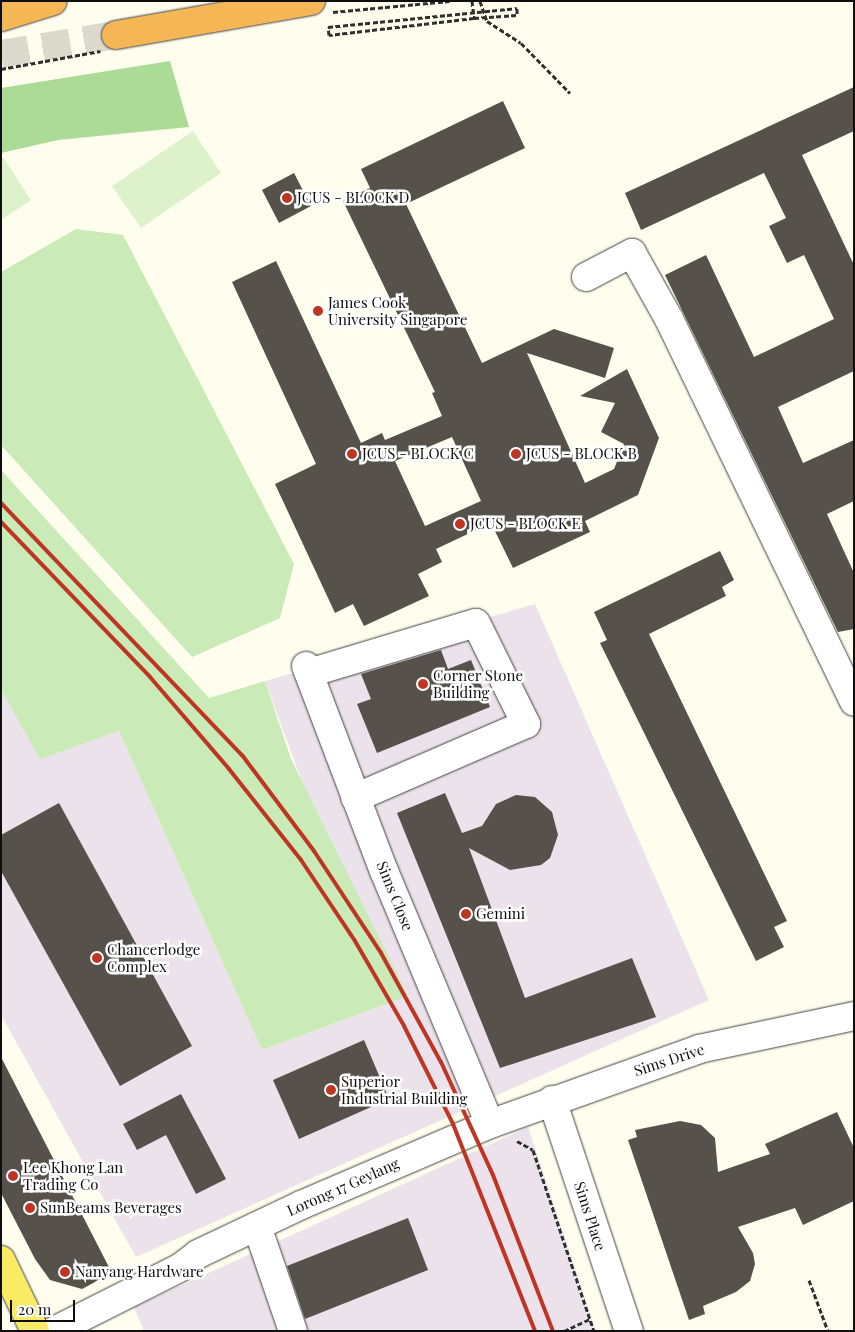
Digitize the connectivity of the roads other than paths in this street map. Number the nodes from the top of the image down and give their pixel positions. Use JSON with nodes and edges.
{"nodes":[{"id":1,"x":53,"y":1,"type":"edge"},
{"id":2,"x":311,"y":1,"type":"edge"},
{"id":3,"x":1,"y":18,"type":"edge"},
{"id":4,"x":116,"y":35,"type":"tunnel mouth"},
{"id":5,"x":586,"y":277,"type":"dead end"},
{"id":6,"x":854,"y":702,"type":"edge"},
{"id":7,"x":355,"y":798,"type":"junction"},
{"id":8,"x":854,"y":1016,"type":"edge"},
{"id":9,"x":552,"y":1100,"type":"junction"},
{"id":10,"x":490,"y":1124,"type":"junction"},
{"id":11,"x":257,"y":1226,"type":"junction"},
{"id":12,"x":1,"y":1260,"type":"edge"},
{"id":13,"x":41,"y":1329,"type":"edge"},
{"id":14,"x":293,"y":1331,"type":"edge"},
{"id":15,"x":629,"y":1331,"type":"edge"}],
"edges":[{"from":1,"to":3,"type":"highway"},
{"from":2,"to":4,"type":"highway"},
{"from":5,"to":6,"type":"street"},
{"from":7,"to":7,"type":"street","name":"Sims Close"},
{"from":7,"to":10,"type":"street","name":"Sims Close"},
{"from":8,"to":9,"type":"street","name":"Sims Drive"},
{"from":9,"to":10,"type":"street","name":"Sims Drive"},
{"from":9,"to":15,"type":"street","name":"Sims Place"},
{"from":10,"to":11,"type":"street","name":"Lorong 17 Geylang"},
{"from":11,"to":13,"type":"street","name":"Lorong 17 Geylang"},
{"from":11,"to":14,"type":"street"},
{"from":12,"to":13,"type":"main road"}]}
